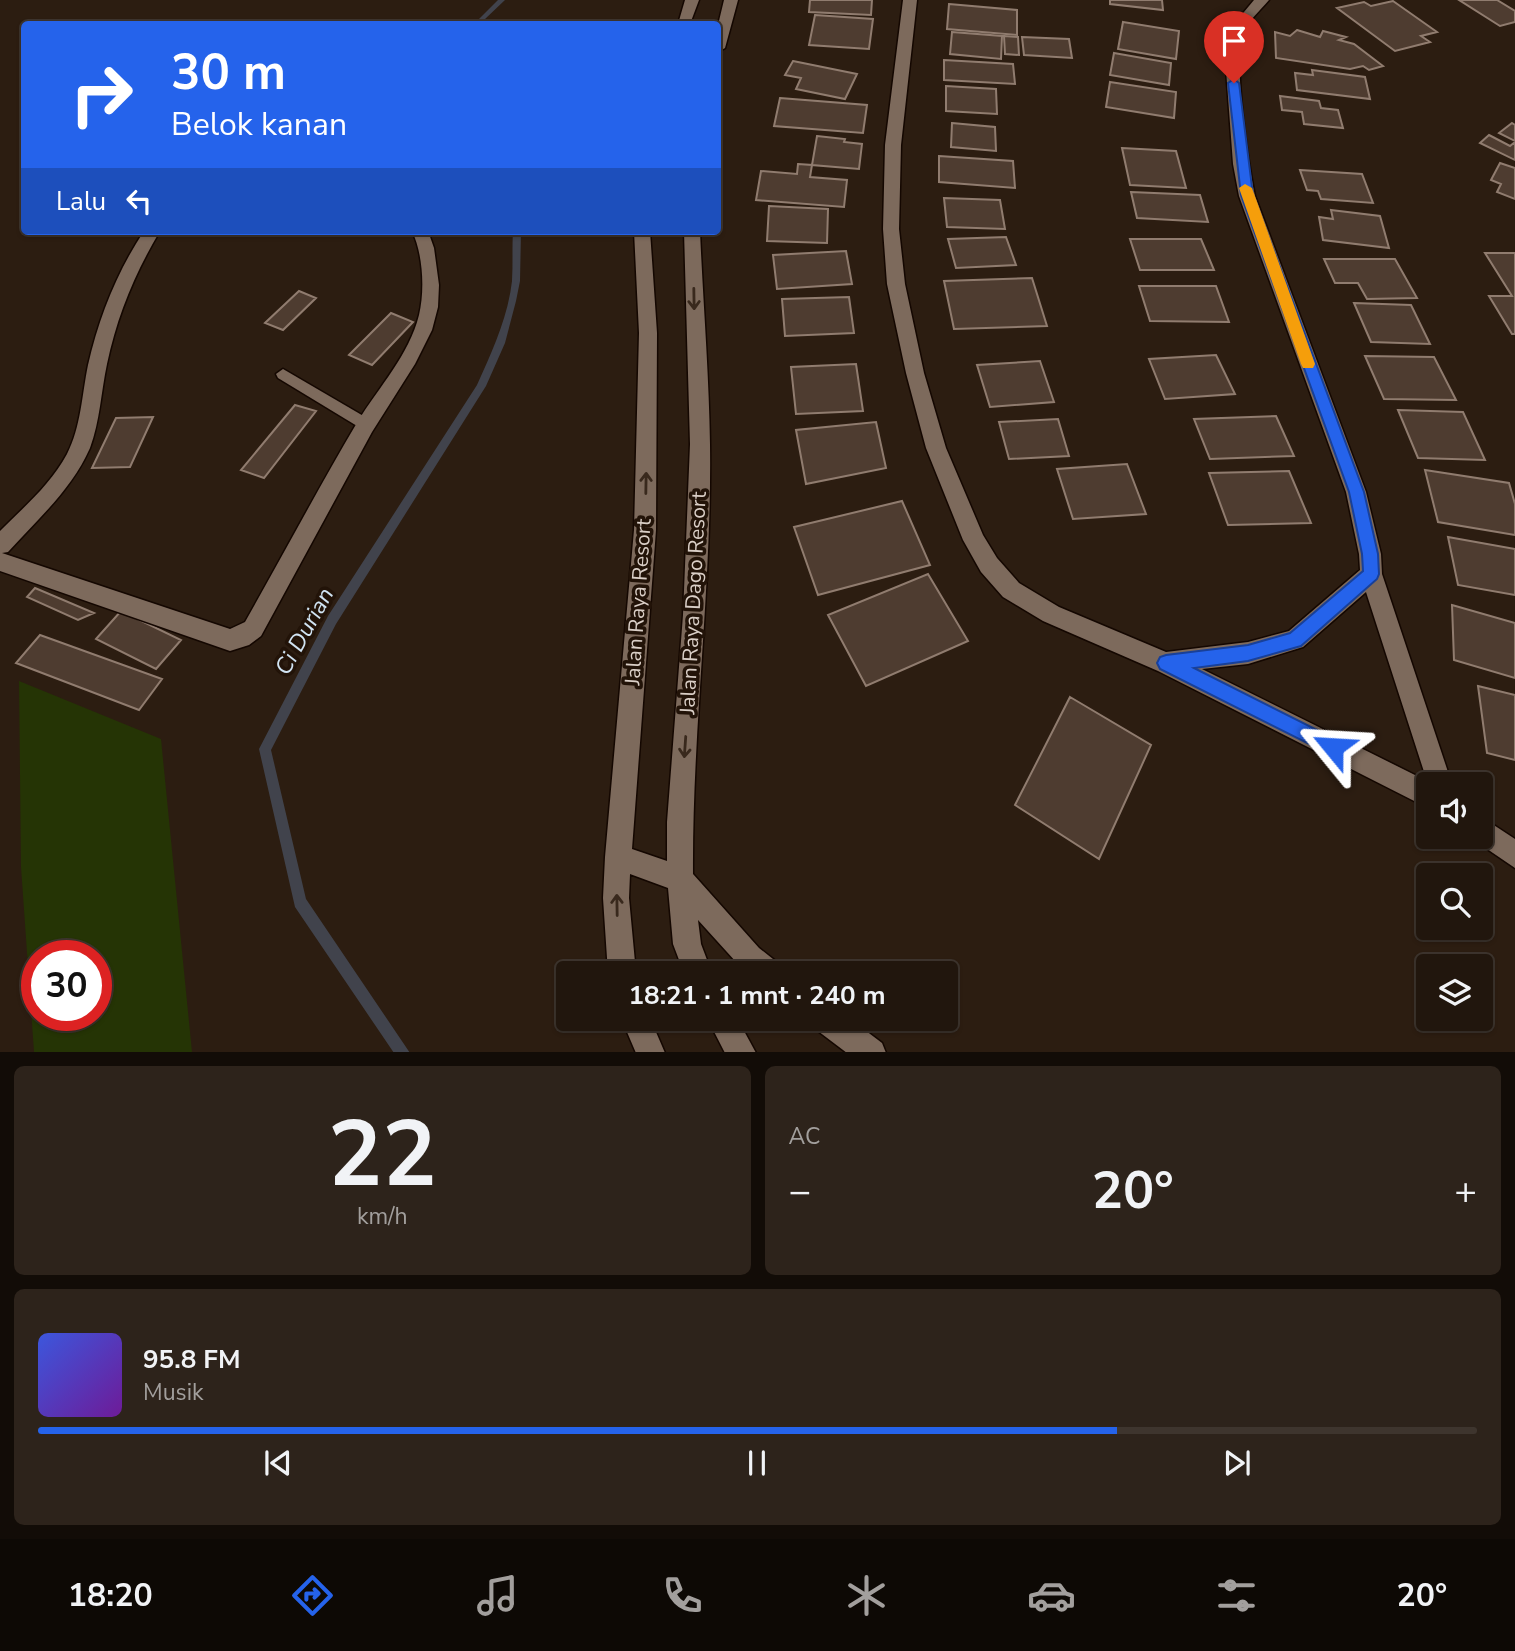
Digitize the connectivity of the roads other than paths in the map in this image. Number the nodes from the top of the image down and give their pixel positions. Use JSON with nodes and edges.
{"nodes":[{"id":1,"x":692,"y":0,"type":"edge"},
{"id":2,"x":731,"y":0,"type":"edge"},
{"id":3,"x":910,"y":0,"type":"edge"},
{"id":4,"x":1263,"y":0,"type":"edge"},
{"id":5,"x":685,"y":21,"type":"edge"},
{"id":6,"x":721,"y":37,"type":"edge"},
{"id":7,"x":149,"y":235,"type":"edge"},
{"id":8,"x":424,"y":235,"type":"edge"},
{"id":9,"x":642,"y":235,"type":"edge"},
{"id":10,"x":692,"y":235,"type":"edge"},
{"id":11,"x":283,"y":374,"type":"dead end"},
{"id":12,"x":367,"y":425,"type":"junction"},
{"id":13,"x":0,"y":545,"type":"edge"},
{"id":14,"x":0,"y":562,"type":"edge"},
{"id":15,"x":1371,"y":574,"type":"junction"},
{"id":16,"x":1166,"y":663,"type":"junction"},
{"id":17,"x":1436,"y":772,"type":"edge"},
{"id":18,"x":1416,"y":789,"type":"edge"},
{"id":19,"x":1493,"y":839,"type":"edge"},
{"id":20,"x":1515,"y":855,"type":"edge"},
{"id":21,"x":618,"y":857,"type":"junction"},
{"id":22,"x":680,"y":879,"type":"junction"},
{"id":23,"x":621,"y":961,"type":"edge"},
{"id":24,"x":693,"y":961,"type":"edge"},
{"id":25,"x":753,"y":961,"type":"edge"},
{"id":26,"x":641,"y":1031,"type":"edge"},
{"id":27,"x":729,"y":1031,"type":"edge"},
{"id":28,"x":842,"y":1031,"type":"edge"},
{"id":29,"x":651,"y":1052,"type":"edge"},
{"id":30,"x":742,"y":1052,"type":"edge"},
{"id":31,"x":872,"y":1052,"type":"edge"}],
"edges":[{"from":1,"to":5,"type":"street"},
{"from":2,"to":6,"type":"street"},
{"from":3,"to":16,"type":"street"},
{"from":4,"to":15,"type":"street"},
{"from":7,"to":13,"type":"street"},
{"from":8,"to":12,"type":"street"},
{"from":21,"to":9,"type":"street","name":"Jalan Raya Resort","one_way":true},
{"from":10,"to":22,"type":"street","name":"Jalan Raya Dago Resort","one_way":true},
{"from":11,"to":12,"type":"lane"},
{"from":12,"to":14,"type":"street"},
{"from":15,"to":16,"type":"street"},
{"from":15,"to":17,"type":"street"},
{"from":16,"to":18,"type":"street"},
{"from":19,"to":20,"type":"street"},
{"from":21,"to":22,"type":"street"},
{"from":23,"to":21,"type":"street","name":"Jalan Raya Resort","one_way":true},
{"from":22,"to":24,"type":"street","name":"Jalan Raya Dago Resort"},
{"from":22,"to":25,"type":"street"},
{"from":26,"to":29,"type":"street"},
{"from":27,"to":30,"type":"street"},
{"from":28,"to":31,"type":"street"}]}
